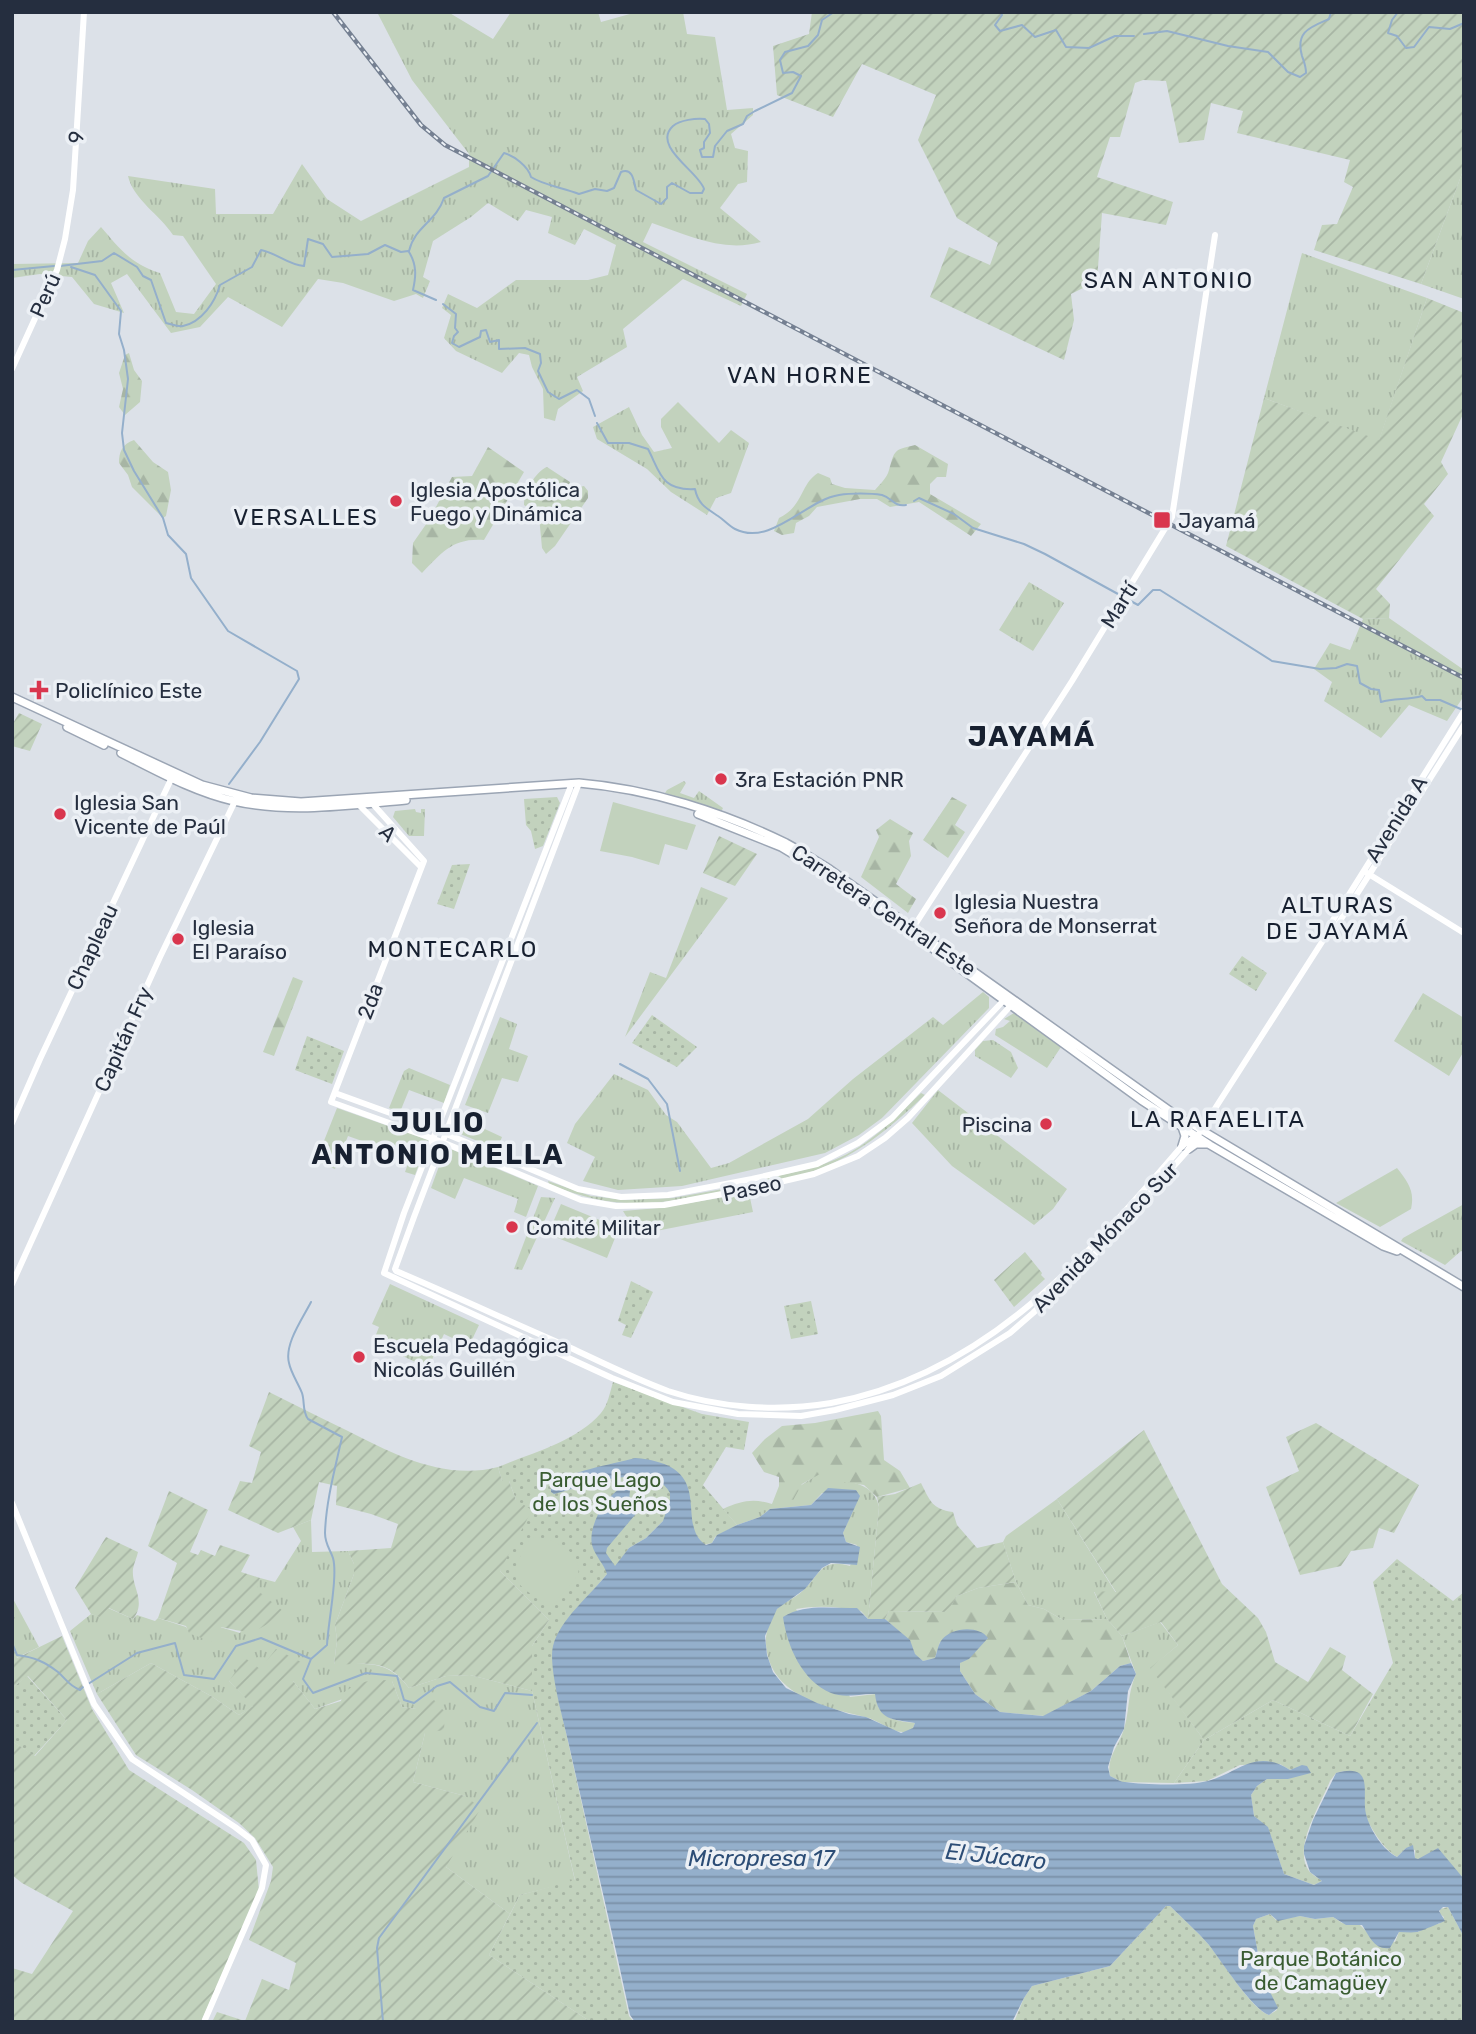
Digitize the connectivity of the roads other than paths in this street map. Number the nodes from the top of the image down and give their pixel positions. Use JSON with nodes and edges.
{"nodes":[{"id":1,"x":84,"y":12,"type":"edge"},
{"id":2,"x":1216,"y":235,"type":"dead end"},
{"id":3,"x":60,"y":260,"type":"joint"},
{"id":4,"x":12,"y":369,"type":"edge"},
{"id":5,"x":12,"y":700,"type":"edge"},
{"id":6,"x":1463,"y":713,"type":"edge"},
{"id":7,"x":1464,"y":725,"type":"edge"},
{"id":8,"x":173,"y":775,"type":"junction"},
{"id":9,"x":575,"y":785,"type":"junction"},
{"id":10,"x":236,"y":799,"type":"junction"},
{"id":11,"x":370,"y":800,"type":"junction"},
{"id":12,"x":357,"y":801,"type":"junction"},
{"id":13,"x":422,"y":864,"type":"junction"},
{"id":14,"x":1367,"y":873,"type":"junction"},
{"id":15,"x":912,"y":930,"type":"junction"},
{"id":16,"x":1464,"y":933,"type":"edge"},
{"id":17,"x":1010,"y":1000,"type":"junction"},
{"id":18,"x":925,"y":1084,"type":"junction"},
{"id":19,"x":934,"y":1091,"type":"junction"},
{"id":20,"x":335,"y":1093,"type":"junction"},
{"id":21,"x":331,"y":1102,"type":"joint"},
{"id":22,"x":12,"y":1123,"type":"edge"},
{"id":23,"x":1182,"y":1126,"type":"junction"},
{"id":24,"x":437,"y":1130,"type":"junction"},
{"id":25,"x":446,"y":1133,"type":"junction"},
{"id":26,"x":1197,"y":1133,"type":"junction"},
{"id":27,"x":433,"y":1139,"type":"junction"},
{"id":28,"x":442,"y":1142,"type":"junction"},
{"id":29,"x":1210,"y":1144,"type":"junction"},
{"id":30,"x":1186,"y":1148,"type":"junction"},
{"id":31,"x":1154,"y":1178,"type":"junction"},
{"id":32,"x":1157,"y":1187,"type":"junction"},
{"id":33,"x":1114,"y":1228,"type":"junction"},
{"id":34,"x":1098,"y":1246,"type":"junction"},
{"id":35,"x":1409,"y":1256,"type":"junction"},
{"id":36,"x":12,"y":1284,"type":"edge"},
{"id":37,"x":1464,"y":1287,"type":"edge"},
{"id":38,"x":676,"y":1393,"type":"junction"},
{"id":39,"x":673,"y":1402,"type":"junction"},
{"id":40,"x":12,"y":1503,"type":"edge"},
{"id":41,"x":204,"y":2022,"type":"edge"}],
"edges":[{"from":1,"to":3,"type":"street","name":"9"},
{"from":2,"to":15,"type":"street","name":"Martí"},
{"from":3,"to":4,"type":"street","name":"Perú"},
{"from":5,"to":8,"type":"main road","name":"Carretera Central Este"},
{"from":6,"to":14,"type":"street","name":"Avenida A"},
{"from":7,"to":14,"type":"street","name":"Avenida A"},
{"from":8,"to":10,"type":"main road","name":"Carretera Central Este"},
{"from":8,"to":22,"type":"street","name":"Chapleau"},
{"from":9,"to":11,"type":"main road","name":"Carretera Central Este"},
{"from":9,"to":15,"type":"main road","name":"Carretera Central Este"},
{"from":9,"to":24,"type":"street"},
{"from":9,"to":25,"type":"street"},
{"from":10,"to":12,"type":"main road","name":"Carretera Central Este"},
{"from":10,"to":36,"type":"street","name":"Capitán Fry"},
{"from":11,"to":12,"type":"main road","name":"Carretera Central Este"},
{"from":11,"to":13,"type":"street","name":"A"},
{"from":12,"to":13,"type":"street","name":"A"},
{"from":13,"to":20,"type":"street","name":"2da"},
{"from":14,"to":16,"type":"street"},
{"from":14,"to":26,"type":"street","name":"Avenida A"},
{"from":15,"to":17,"type":"main road","name":"Carretera Central Este"},
{"from":17,"to":18,"type":"street","name":"Paseo"},
{"from":17,"to":19,"type":"street","name":"Paseo"},
{"from":17,"to":23,"type":"main road","name":"Carretera Central Este"},
{"from":17,"to":26,"type":"main road","name":"Carretera Central Este"},
{"from":18,"to":19,"type":"street"},
{"from":18,"to":25,"type":"street","name":"Paseo"},
{"from":19,"to":28,"type":"street","name":"Paseo"},
{"from":20,"to":21,"type":"street","name":"2da"},
{"from":20,"to":24,"type":"street","name":"Paseo"},
{"from":21,"to":27,"type":"street","name":"Paseo"},
{"from":23,"to":26,"type":"main road","name":"Carretera Central Este"},
{"from":23,"to":30,"type":"main road"},
{"from":24,"to":25,"type":"street","name":"Paseo"},
{"from":24,"to":27,"type":"street"},
{"from":25,"to":28,"type":"street"},
{"from":26,"to":29,"type":"main road","name":"Carretera Central Este"},
{"from":26,"to":30,"type":"street","name":"Avenida Mónaco Sur"},
{"from":26,"to":35,"type":"main road","name":"Carretera Central Este"},
{"from":27,"to":28,"type":"street","name":"Paseo"},
{"from":27,"to":39,"type":"street","name":"Avenida Mónaco Sur"},
{"from":28,"to":38,"type":"street","name":"Avenida Mónaco Sur"},
{"from":29,"to":30,"type":"main road"},
{"from":29,"to":35,"type":"main road","name":"Carretera Central Este"},
{"from":30,"to":31,"type":"street","name":"Avenida Mónaco Sur"},
{"from":30,"to":32,"type":"street","name":"Avenida Mónaco Sur"},
{"from":31,"to":32,"type":"street"},
{"from":31,"to":33,"type":"street","name":"Avenida Mónaco Sur"},
{"from":32,"to":33,"type":"street","name":"Avenida Mónaco Sur"},
{"from":33,"to":34,"type":"street","name":"Avenida Mónaco Sur"},
{"from":34,"to":38,"type":"street","name":"Avenida Mónaco Sur"},
{"from":34,"to":39,"type":"street","name":"Avenida Mónaco Sur"},
{"from":35,"to":37,"type":"main road","name":"Carretera Central Este"},
{"from":38,"to":39,"type":"street"},
{"from":40,"to":41,"type":"street"}]}
